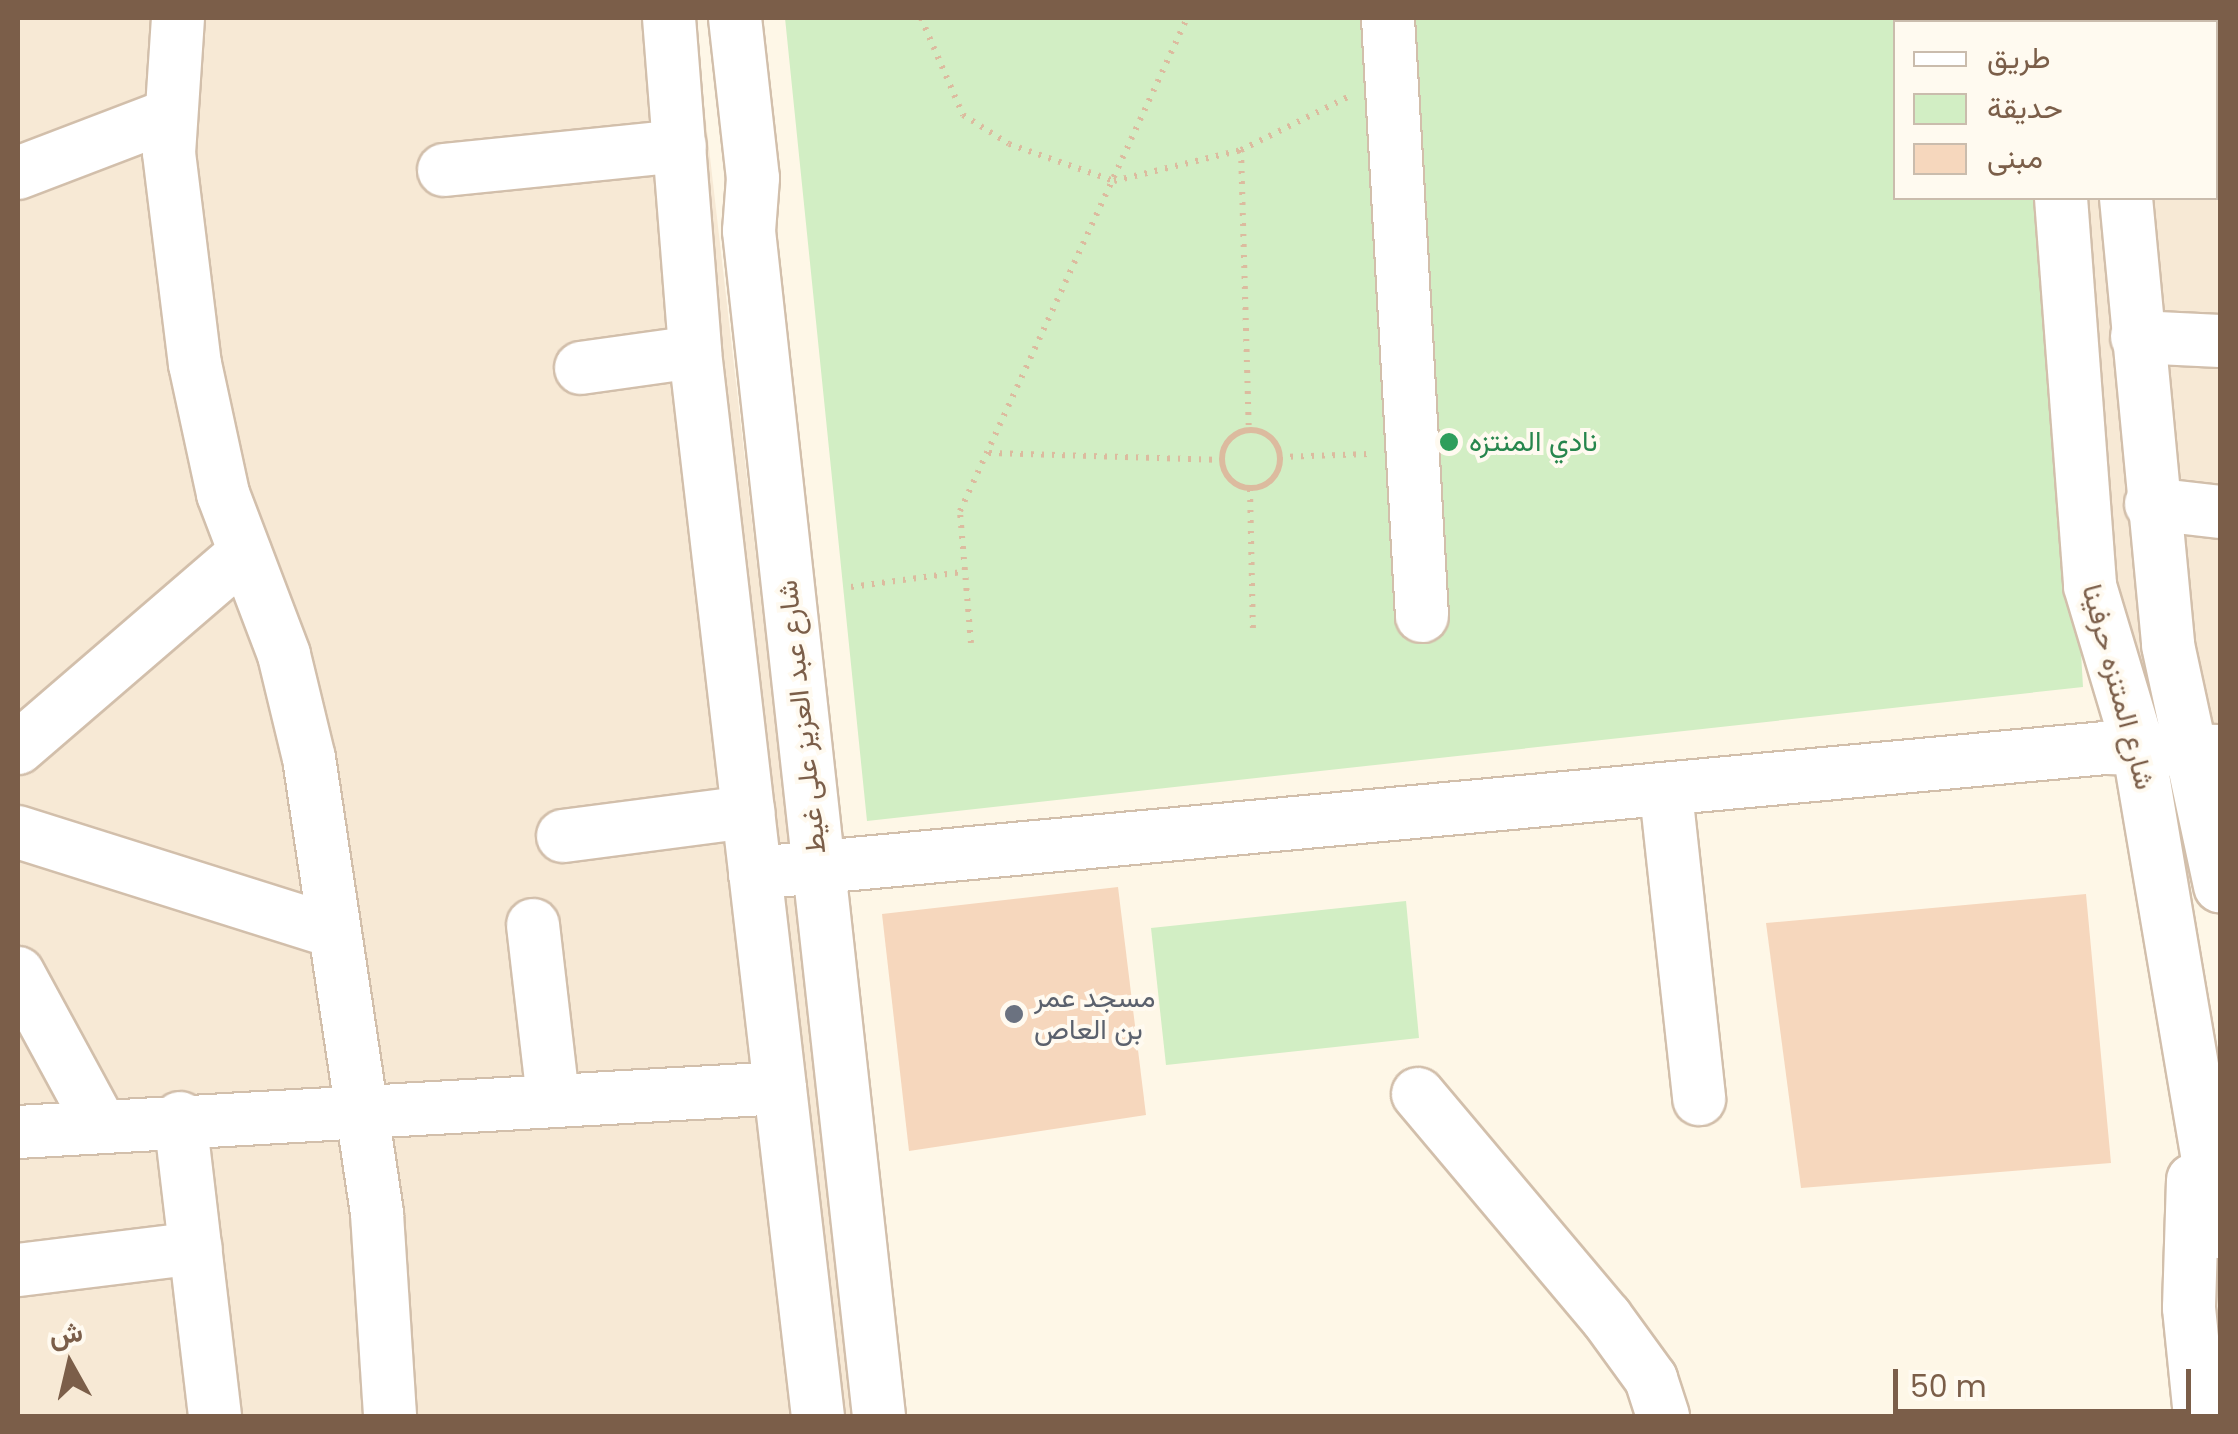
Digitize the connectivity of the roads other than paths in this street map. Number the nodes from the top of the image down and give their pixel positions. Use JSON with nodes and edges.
{"nodes":[{"id":1,"x":178,"y":18,"type":"edge"},
{"id":2,"x":669,"y":18,"type":"edge"},
{"id":3,"x":735,"y":18,"type":"edge"},
{"id":4,"x":1388,"y":18,"type":"edge"},
{"id":5,"x":170,"y":114,"type":"junction"},
{"id":6,"x":682,"y":165,"type":"junction"},
{"id":7,"x":444,"y":170,"type":"dead end"},
{"id":8,"x":18,"y":173,"type":"edge"},
{"id":9,"x":753,"y":178,"type":"junction"},
{"id":10,"x":2061,"y":200,"type":"edge"},
{"id":11,"x":2126,"y":200,"type":"edge"},
{"id":12,"x":2137,"y":338,"type":"junction"},
{"id":13,"x":2220,"y":341,"type":"edge"},
{"id":14,"x":695,"y":352,"type":"junction"},
{"id":15,"x":582,"y":368,"type":"dead end"},
{"id":16,"x":2151,"y":504,"type":"junction"},
{"id":17,"x":2220,"y":512,"type":"edge"},
{"id":18,"x":244,"y":553,"type":"junction"},
{"id":19,"x":1422,"y":616,"type":"dead end"},
{"id":20,"x":2138,"y":746,"type":"junction"},
{"id":21,"x":18,"y":748,"type":"edge"},
{"id":22,"x":2207,"y":750,"type":"edge"},
{"id":23,"x":1666,"y":792,"type":"junction"},
{"id":24,"x":748,"y":812,"type":"junction"},
{"id":25,"x":18,"y":832,"type":"edge"},
{"id":26,"x":564,"y":836,"type":"dead end"},
{"id":27,"x":818,"y":865,"type":"junction"},
{"id":28,"x":755,"y":874,"type":"junction"},
{"id":29,"x":2220,"y":886,"type":"edge"},
{"id":30,"x":533,"y":925,"type":"dead end"},
{"id":31,"x":332,"y":931,"type":"junction"},
{"id":32,"x":18,"y":973,"type":"edge"},
{"id":33,"x":780,"y":1088,"type":"junction"},
{"id":34,"x":1418,"y":1094,"type":"dead end"},
{"id":35,"x":552,"y":1098,"type":"junction"},
{"id":36,"x":1699,"y":1099,"type":"dead end"},
{"id":37,"x":360,"y":1109,"type":"junction"},
{"id":38,"x":2203,"y":1114,"type":"junction"},
{"id":39,"x":180,"y":1118,"type":"junction"},
{"id":40,"x":99,"y":1122,"type":"junction"},
{"id":41,"x":18,"y":1132,"type":"edge"},
{"id":42,"x":2220,"y":1232,"type":"edge"},
{"id":43,"x":196,"y":1248,"type":"junction"},
{"id":44,"x":18,"y":1270,"type":"edge"},
{"id":45,"x":377,"y":1415,"type":"edge"},
{"id":46,"x":215,"y":1416,"type":"edge"},
{"id":47,"x":818,"y":1416,"type":"edge"},
{"id":48,"x":879,"y":1416,"type":"edge"},
{"id":49,"x":1662,"y":1416,"type":"edge"},
{"id":50,"x":2200,"y":1416,"type":"edge"}],
"edges":[{"from":1,"to":5,"type":"street"},
{"from":2,"to":6,"type":"street"},
{"from":3,"to":9,"type":"street","name":"شارع عبد العزيز على غيط"},
{"from":4,"to":19,"type":"street"},
{"from":5,"to":8,"type":"street"},
{"from":5,"to":18,"type":"street"},
{"from":6,"to":7,"type":"street"},
{"from":6,"to":9,"type":"street"},
{"from":6,"to":14,"type":"street"},
{"from":9,"to":27,"type":"street","name":"شارع عبد العزيز على غيط"},
{"from":10,"to":20,"type":"street","name":"شارع المتنزه حرفينا"},
{"from":11,"to":12,"type":"street","name":"شارع المتنزه حرفينا"},
{"from":12,"to":13,"type":"street"},
{"from":12,"to":16,"type":"street","name":"شارع المتنزه حرفينا"},
{"from":14,"to":15,"type":"street"},
{"from":14,"to":24,"type":"street"},
{"from":16,"to":17,"type":"street"},
{"from":16,"to":22,"type":"street","name":"شارع المتنزه حرفينا"},
{"from":18,"to":21,"type":"street"},
{"from":18,"to":31,"type":"street"},
{"from":20,"to":22,"type":"street"},
{"from":20,"to":23,"type":"street"},
{"from":20,"to":38,"type":"street","name":"شارع المتنزه حرفينا"},
{"from":22,"to":29,"type":"street","name":"شارع المتنزه حرفينا"},
{"from":23,"to":27,"type":"street"},
{"from":23,"to":36,"type":"street"},
{"from":24,"to":26,"type":"street"},
{"from":24,"to":28,"type":"street"},
{"from":25,"to":31,"type":"street"},
{"from":27,"to":28,"type":"street"},
{"from":27,"to":48,"type":"street","name":"شارع عبد العزيز على غيط"},
{"from":28,"to":33,"type":"street"},
{"from":30,"to":35,"type":"street"},
{"from":31,"to":37,"type":"street"},
{"from":32,"to":40,"type":"street"},
{"from":33,"to":35,"type":"street"},
{"from":33,"to":47,"type":"street"},
{"from":34,"to":49,"type":"street"},
{"from":35,"to":37,"type":"street"},
{"from":37,"to":39,"type":"street"},
{"from":37,"to":45,"type":"street"},
{"from":38,"to":42,"type":"street","name":"شارع المتنزه حرفينا"},
{"from":38,"to":50,"type":"street"},
{"from":39,"to":40,"type":"street"},
{"from":39,"to":43,"type":"street"},
{"from":40,"to":41,"type":"street"},
{"from":43,"to":44,"type":"street"},
{"from":43,"to":46,"type":"street"}]}
